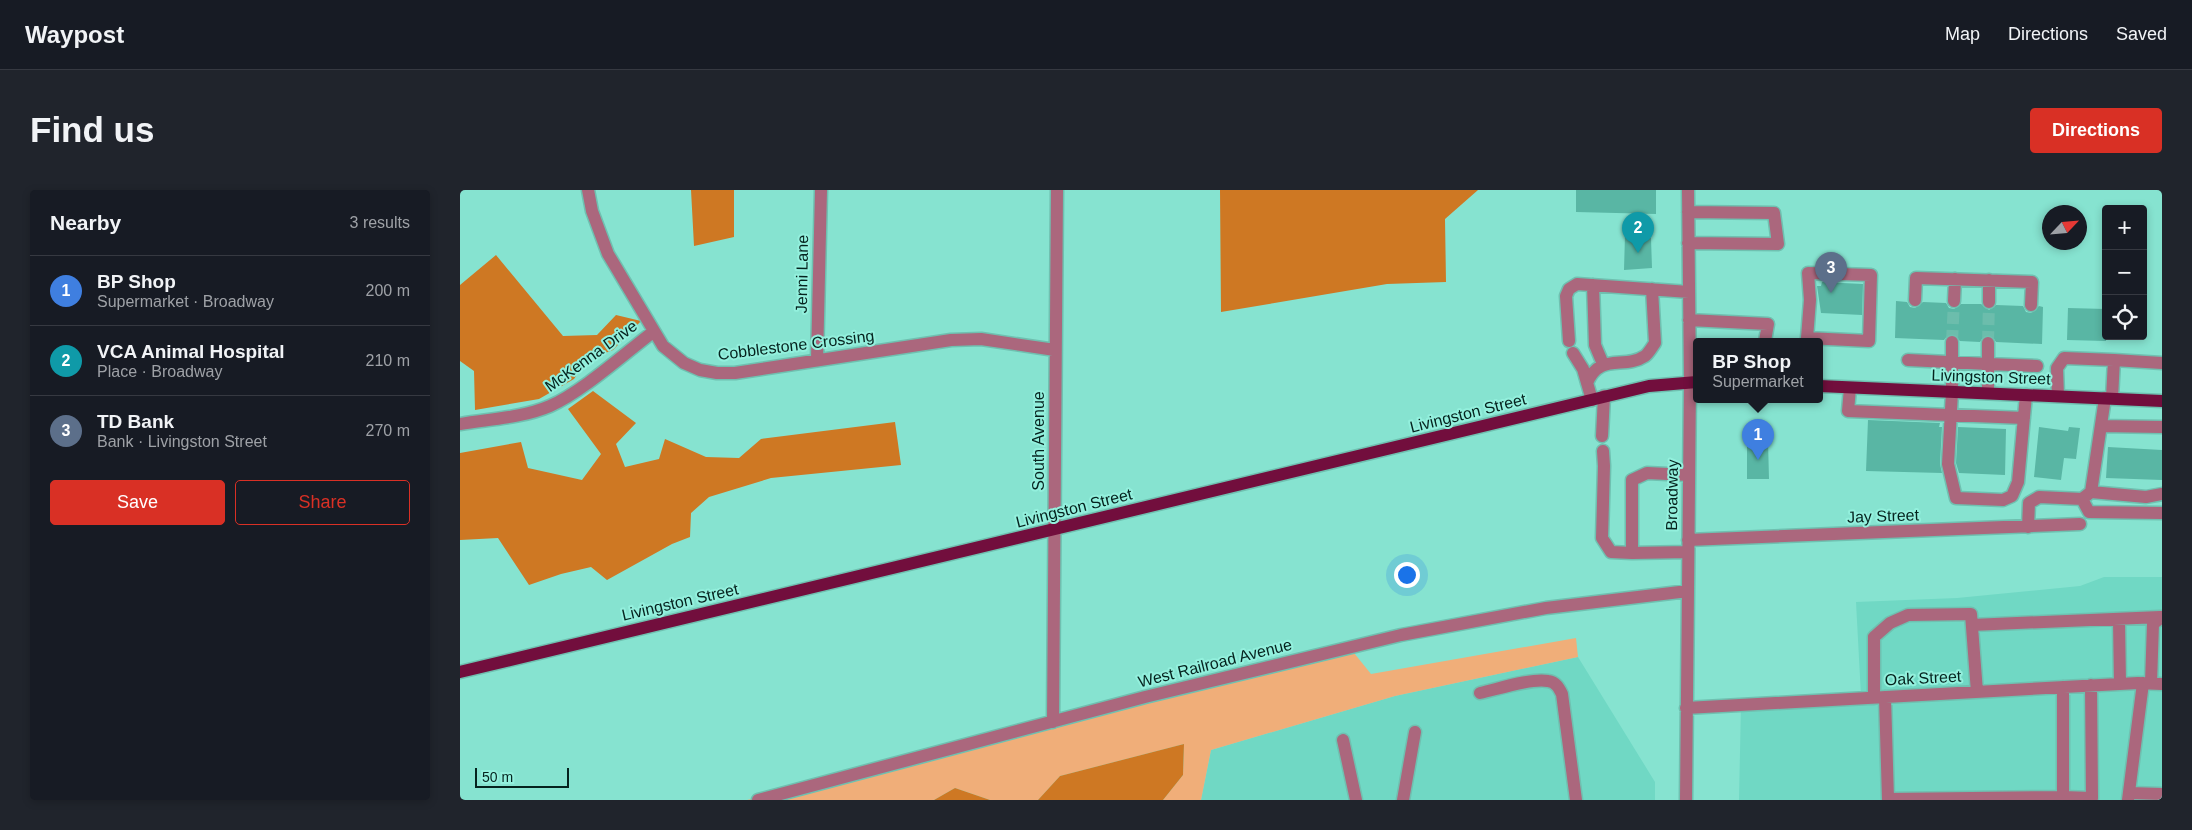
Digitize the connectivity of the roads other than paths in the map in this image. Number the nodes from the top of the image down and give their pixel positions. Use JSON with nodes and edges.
{"nodes":[{"id":1,"x":588,"y":190,"type":"edge"},
{"id":2,"x":821,"y":190,"type":"edge"},
{"id":3,"x":1057,"y":190,"type":"edge"},
{"id":4,"x":1688,"y":190,"type":"edge"},
{"id":5,"x":1688,"y":212,"type":"junction"},
{"id":6,"x":1688,"y":243,"type":"junction"},
{"id":7,"x":1956,"y":279,"type":"junction"},
{"id":8,"x":1989,"y":280,"type":"junction"},
{"id":9,"x":1593,"y":285,"type":"junction"},
{"id":10,"x":1652,"y":289,"type":"junction"},
{"id":11,"x":1689,"y":292,"type":"junction"},
{"id":12,"x":1915,"y":300,"type":"dead end"},
{"id":13,"x":1954,"y":301,"type":"tunnel mouth"},
{"id":14,"x":1989,"y":302,"type":"tunnel mouth"},
{"id":15,"x":2031,"y":305,"type":"dead end"},
{"id":16,"x":1689,"y":320,"type":"junction"},
{"id":17,"x":653,"y":332,"type":"junction"},
{"id":18,"x":1766,"y":338,"type":"edge"},
{"id":19,"x":1807,"y":338,"type":"edge"},
{"id":20,"x":1823,"y":340,"type":"edge"},
{"id":21,"x":1952,"y":342,"type":"tunnel mouth"},
{"id":22,"x":1988,"y":343,"type":"tunnel mouth"},
{"id":23,"x":1055,"y":350,"type":"junction"},
{"id":24,"x":1600,"y":358,"type":"junction"},
{"id":25,"x":816,"y":360,"type":"junction"},
{"id":26,"x":1908,"y":360,"type":"dead end"},
{"id":27,"x":2114,"y":360,"type":"junction"},
{"id":28,"x":1952,"y":363,"type":"junction"},
{"id":29,"x":1988,"y":364,"type":"junction"},
{"id":30,"x":2162,"y":364,"type":"edge"},
{"id":31,"x":2037,"y":366,"type":"dead end"},
{"id":32,"x":1583,"y":369,"type":"junction"},
{"id":33,"x":1693,"y":381,"type":"edge"},
{"id":34,"x":1587,"y":383,"type":"junction"},
{"id":35,"x":1823,"y":386,"type":"edge"},
{"id":36,"x":1850,"y":388,"type":"junction"},
{"id":37,"x":1952,"y":392,"type":"junction"},
{"id":38,"x":1988,"y":393,"type":"junction"},
{"id":39,"x":2026,"y":395,"type":"junction"},
{"id":40,"x":1604,"y":396,"type":"junction"},
{"id":41,"x":2058,"y":396,"type":"junction"},
{"id":42,"x":2108,"y":398,"type":"junction"},
{"id":43,"x":1592,"y":400,"type":"junction"},
{"id":44,"x":2162,"y":401,"type":"edge"},
{"id":45,"x":1951,"y":414,"type":"junction"},
{"id":46,"x":2024,"y":418,"type":"junction"},
{"id":47,"x":460,"y":424,"type":"edge"},
{"id":48,"x":2100,"y":426,"type":"junction"},
{"id":49,"x":2162,"y":427,"type":"edge"},
{"id":50,"x":1602,"y":430,"type":"dead end"},
{"id":51,"x":1603,"y":451,"type":"dead end"},
{"id":52,"x":1689,"y":475,"type":"junction"},
{"id":53,"x":2162,"y":494,"type":"edge"},
{"id":54,"x":2086,"y":496,"type":"junction"},
{"id":55,"x":2162,"y":513,"type":"edge"},
{"id":56,"x":2080,"y":524,"type":"dead end"},
{"id":57,"x":2028,"y":526,"type":"junction"},
{"id":58,"x":1054,"y":530,"type":"junction"},
{"id":59,"x":1688,"y":546,"type":"junction"},
{"id":60,"x":1632,"y":553,"type":"junction"},
{"id":61,"x":1688,"y":591,"type":"junction"},
{"id":62,"x":2161,"y":617,"type":"edge"},
{"id":63,"x":2119,"y":620,"type":"junction"},
{"id":64,"x":1972,"y":625,"type":"junction"},
{"id":65,"x":460,"y":672,"type":"edge"},
{"id":66,"x":2152,"y":683,"type":"edge"},
{"id":67,"x":2120,"y":684,"type":"junction"},
{"id":68,"x":2091,"y":685,"type":"junction"},
{"id":69,"x":2063,"y":687,"type":"junction"},
{"id":70,"x":1977,"y":692,"type":"junction"},
{"id":71,"x":1480,"y":693,"type":"dead end"},
{"id":72,"x":1880,"y":697,"type":"junction"},
{"id":73,"x":1686,"y":708,"type":"junction"},
{"id":74,"x":1053,"y":722,"type":"junction"},
{"id":75,"x":1415,"y":732,"type":"dead end"},
{"id":76,"x":1343,"y":740,"type":"dead end"},
{"id":77,"x":2162,"y":794,"type":"edge"},
{"id":78,"x":2063,"y":796,"type":"junction"},
{"id":79,"x":2129,"y":796,"type":"edge"},
{"id":80,"x":758,"y":800,"type":"edge"},
{"id":81,"x":1356,"y":800,"type":"edge"},
{"id":82,"x":1403,"y":800,"type":"edge"},
{"id":83,"x":1576,"y":800,"type":"edge"},
{"id":84,"x":1686,"y":800,"type":"edge"}],
"edges":[{"from":1,"to":17,"type":"street","name":"Cobblestone Crossing"},
{"from":2,"to":25,"type":"street","name":"Jenni Lane"},
{"from":3,"to":23,"type":"street","name":"South Avenue"},
{"from":4,"to":5,"type":"street","name":"Broadway"},
{"from":5,"to":6,"type":"street","name":"Broadway"},
{"from":5,"to":6,"type":"street"},
{"from":6,"to":11,"type":"street","name":"Broadway"},
{"from":7,"to":8,"type":"street"},
{"from":7,"to":12,"type":"street"},
{"from":7,"to":13,"type":"street"},
{"from":8,"to":14,"type":"street"},
{"from":8,"to":15,"type":"street"},
{"from":9,"to":10,"type":"street"},
{"from":9,"to":24,"type":"street"},
{"from":9,"to":32,"type":"street"},
{"from":10,"to":11,"type":"street"},
{"from":10,"to":24,"type":"street"},
{"from":11,"to":16,"type":"street","name":"Broadway"},
{"from":16,"to":18,"type":"street"},
{"from":16,"to":33,"type":"street","name":"Broadway"},
{"from":17,"to":25,"type":"street","name":"Cobblestone Crossing"},
{"from":17,"to":47,"type":"street","name":"McKenna Drive"},
{"from":19,"to":20,"type":"street"},
{"from":21,"to":28,"type":"street"},
{"from":22,"to":29,"type":"street"},
{"from":23,"to":25,"type":"street","name":"Cobblestone Crossing"},
{"from":23,"to":58,"type":"street","name":"South Avenue"},
{"from":24,"to":32,"type":"street"},
{"from":24,"to":34,"type":"street"},
{"from":26,"to":28,"type":"street"},
{"from":27,"to":30,"type":"street"},
{"from":27,"to":41,"type":"street"},
{"from":27,"to":42,"type":"street"},
{"from":28,"to":29,"type":"street"},
{"from":28,"to":37,"type":"street"},
{"from":29,"to":31,"type":"street"},
{"from":29,"to":38,"type":"street"},
{"from":32,"to":34,"type":"street"},
{"from":33,"to":40,"type":"main road","name":"Livingston Street"},
{"from":33,"to":52,"type":"street","name":"Broadway"},
{"from":34,"to":43,"type":"street"},
{"from":35,"to":36,"type":"main road","name":"Livingston Street"},
{"from":36,"to":37,"type":"main road","name":"Livingston Street"},
{"from":36,"to":45,"type":"street"},
{"from":37,"to":38,"type":"main road","name":"Livingston Street"},
{"from":37,"to":45,"type":"street"},
{"from":38,"to":39,"type":"main road","name":"Livingston Street"},
{"from":39,"to":41,"type":"main road","name":"Livingston Street"},
{"from":39,"to":46,"type":"street"},
{"from":40,"to":43,"type":"main road","name":"Livingston Street"},
{"from":40,"to":50,"type":"street"},
{"from":41,"to":42,"type":"main road","name":"Livingston Street"},
{"from":42,"to":44,"type":"main road","name":"Livingston Street"},
{"from":42,"to":48,"type":"street"},
{"from":43,"to":58,"type":"main road","name":"Livingston Street"},
{"from":45,"to":46,"type":"street"},
{"from":45,"to":46,"type":"street"},
{"from":48,"to":49,"type":"street"},
{"from":48,"to":54,"type":"street"},
{"from":51,"to":60,"type":"street","name":"Jay Street"},
{"from":52,"to":59,"type":"street","name":"Broadway"},
{"from":52,"to":60,"type":"street"},
{"from":53,"to":54,"type":"street"},
{"from":54,"to":55,"type":"street"},
{"from":54,"to":57,"type":"street"},
{"from":56,"to":57,"type":"street","name":"Jay Street"},
{"from":57,"to":59,"type":"street","name":"Jay Street"},
{"from":58,"to":65,"type":"main road","name":"Livingston Street"},
{"from":58,"to":74,"type":"street","name":"South Avenue"},
{"from":59,"to":60,"type":"street","name":"Jay Street"},
{"from":59,"to":61,"type":"street","name":"Broadway"},
{"from":61,"to":73,"type":"street","name":"Broadway"},
{"from":61,"to":74,"type":"street","name":"West Railroad Avenue"},
{"from":62,"to":63,"type":"street"},
{"from":62,"to":66,"type":"street"},
{"from":63,"to":64,"type":"street"},
{"from":63,"to":67,"type":"street"},
{"from":64,"to":70,"type":"street"},
{"from":64,"to":72,"type":"street"},
{"from":66,"to":67,"type":"street","name":"Oak Street"},
{"from":66,"to":79,"type":"street"},
{"from":67,"to":68,"type":"street","name":"Oak Street"},
{"from":68,"to":69,"type":"street","name":"Oak Street"},
{"from":68,"to":78,"type":"street"},
{"from":69,"to":70,"type":"street","name":"Oak Street"},
{"from":69,"to":78,"type":"street"},
{"from":70,"to":72,"type":"street","name":"Oak Street"},
{"from":71,"to":83,"type":"street"},
{"from":72,"to":73,"type":"street","name":"Oak Street"},
{"from":72,"to":78,"type":"street"},
{"from":73,"to":84,"type":"street","name":"Broadway"},
{"from":74,"to":80,"type":"street","name":"West Railroad Avenue"},
{"from":75,"to":82,"type":"street"},
{"from":76,"to":81,"type":"street"},
{"from":77,"to":79,"type":"street"}]}
